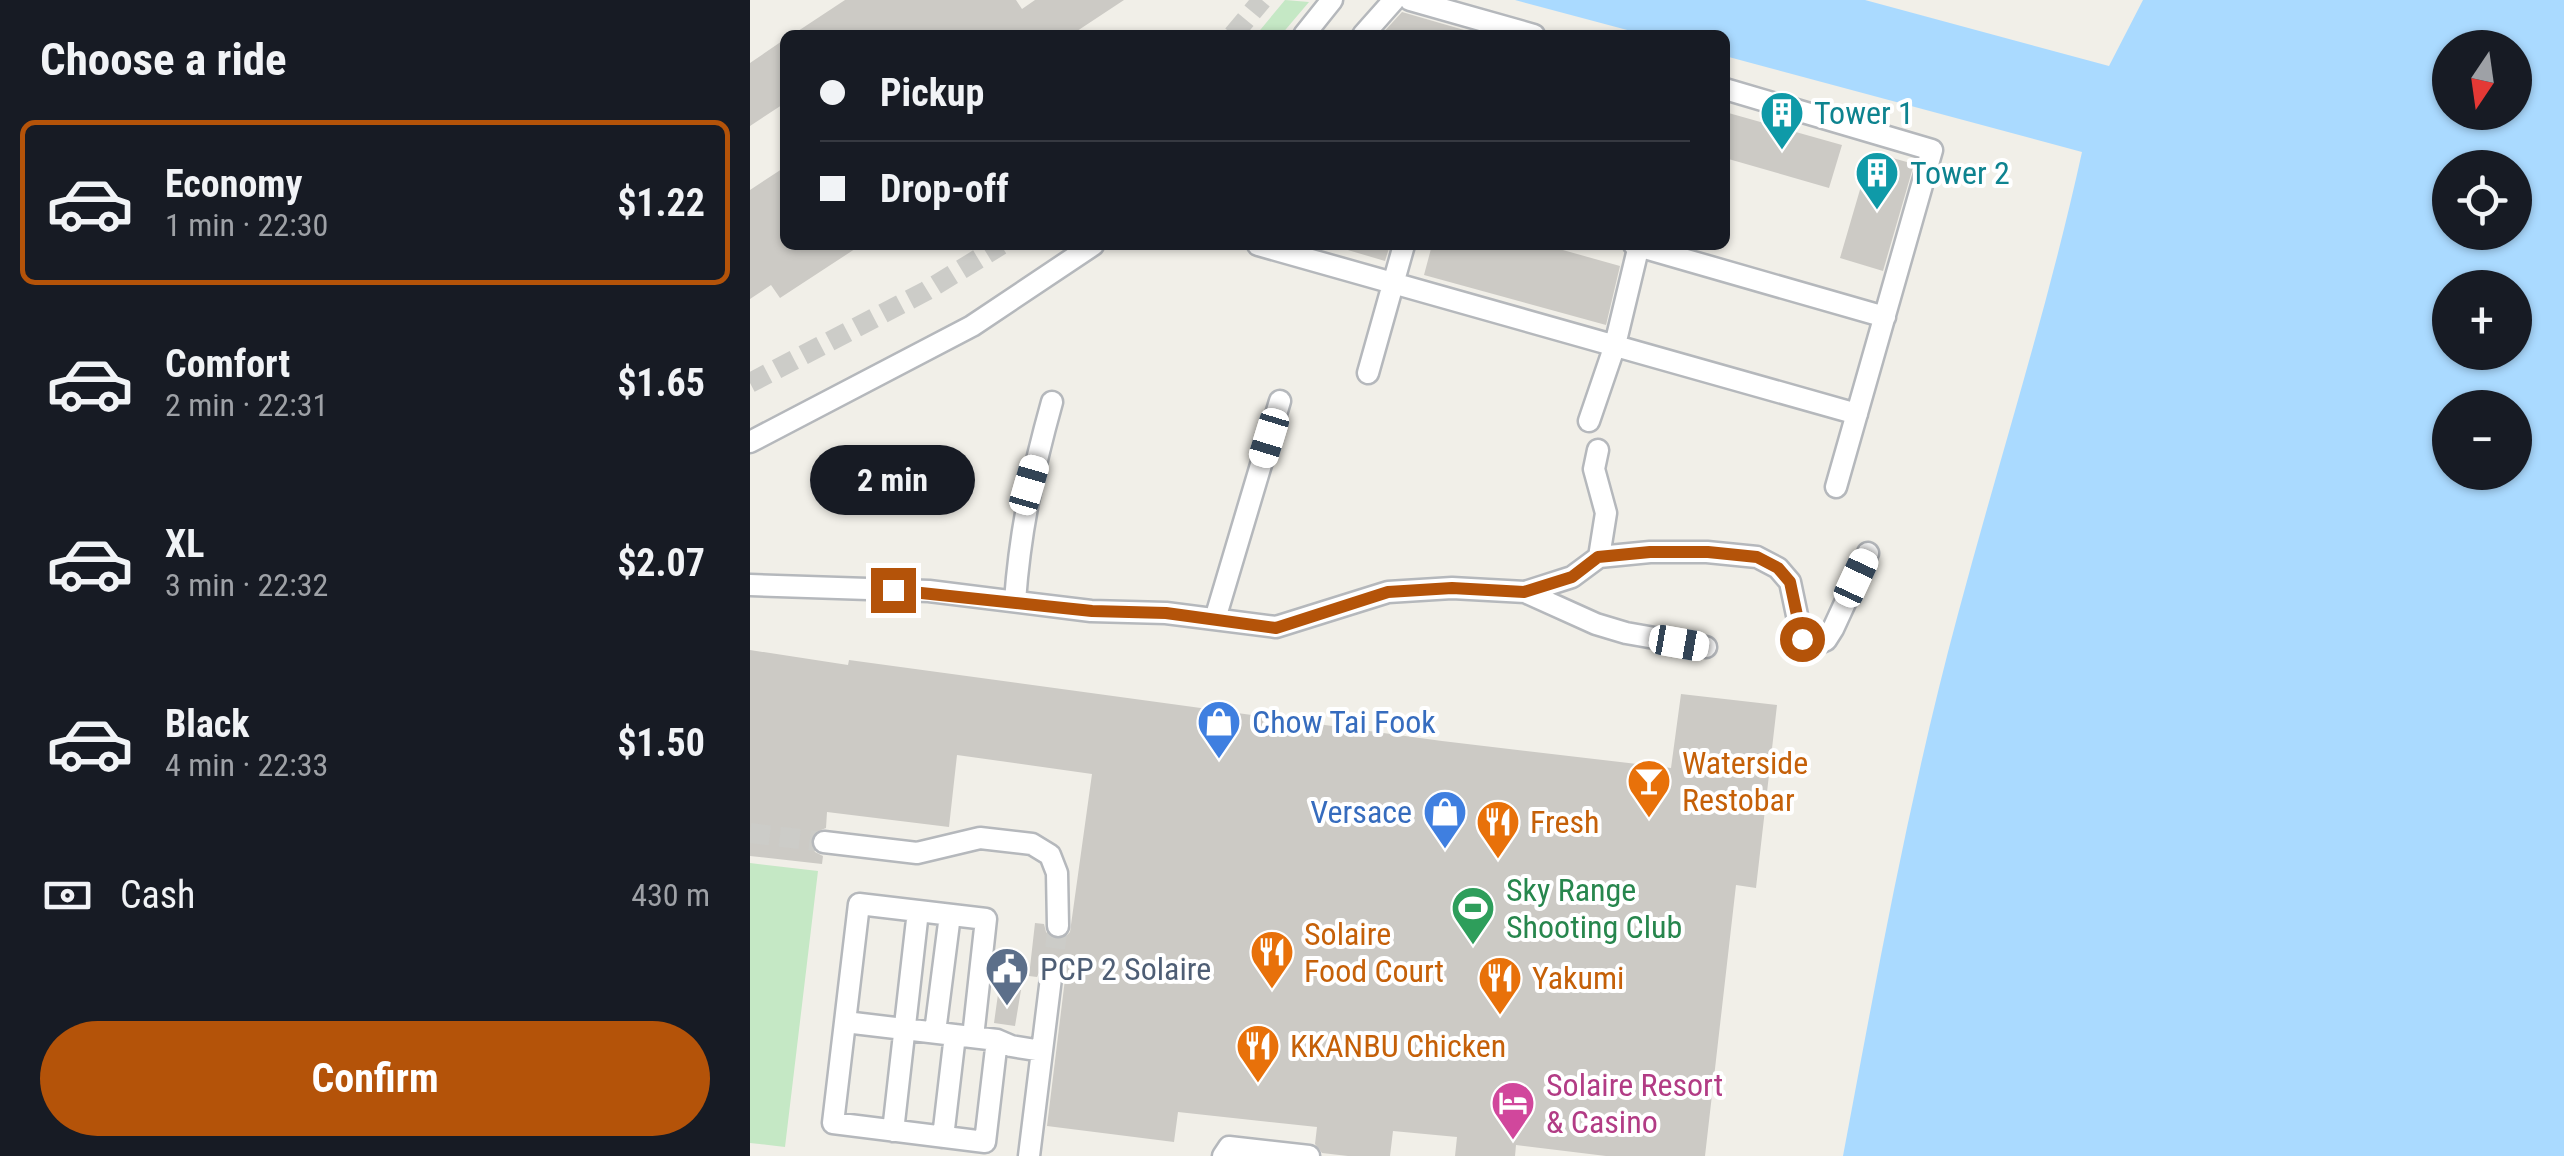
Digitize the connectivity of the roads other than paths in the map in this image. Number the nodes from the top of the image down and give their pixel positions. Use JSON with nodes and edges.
{"nodes":[{"id":1,"x":1332,"y":0,"type":"edge"},
{"id":2,"x":1394,"y":0,"type":"edge"},
{"id":3,"x":1410,"y":0,"type":"edge"},
{"id":4,"x":1308,"y":30,"type":"edge"},
{"id":5,"x":1367,"y":30,"type":"edge"},
{"id":6,"x":1516,"y":30,"type":"edge"},
{"id":7,"x":1730,"y":90,"type":"edge"},
{"id":8,"x":1086,"y":250,"type":"edge"},
{"id":9,"x":1275,"y":250,"type":"edge"},
{"id":10,"x":1403,"y":250,"type":"edge"},
{"id":11,"x":1637,"y":250,"type":"edge"},
{"id":12,"x":1652,"y":250,"type":"edge"},
{"id":13,"x":1394,"y":284,"type":"junction"},
{"id":14,"x":1885,"y":317,"type":"junction"},
{"id":15,"x":1615,"y":344,"type":"junction"},
{"id":16,"x":1368,"y":374,"type":"dead end"},
{"id":17,"x":1280,"y":401,"type":"dead end"},
{"id":18,"x":1052,"y":402,"type":"dead end"},
{"id":19,"x":1857,"y":414,"type":"junction"},
{"id":20,"x":1589,"y":421,"type":"dead end"},
{"id":21,"x":750,"y":442,"type":"edge"},
{"id":22,"x":1598,"y":450,"type":"dead end"},
{"id":23,"x":1836,"y":487,"type":"dead end"},
{"id":24,"x":1868,"y":553,"type":"dead end"},
{"id":25,"x":1598,"y":557,"type":"junction"},
{"id":26,"x":750,"y":585,"type":"edge"},
{"id":27,"x":1524,"y":592,"type":"junction"},
{"id":28,"x":1014,"y":602,"type":"junction"},
{"id":29,"x":1215,"y":619,"type":"junction"},
{"id":30,"x":1706,"y":647,"type":"dead end"},
{"id":31,"x":824,"y":842,"type":"tunnel mouth"},
{"id":32,"x":918,"y":911,"type":"junction"},
{"id":33,"x":950,"y":915,"type":"junction"},
{"id":34,"x":1058,"y":926,"type":"tunnel mouth"},
{"id":35,"x":1051,"y":978,"type":"tunnel mouth"},
{"id":36,"x":845,"y":1022,"type":"junction"},
{"id":37,"x":904,"y":1029,"type":"junction"},
{"id":38,"x":954,"y":1035,"type":"junction"},
{"id":39,"x":997,"y":1040,"type":"junction"},
{"id":40,"x":1045,"y":1055,"type":"junction"},
{"id":41,"x":893,"y":1130,"type":"junction"},
{"id":42,"x":944,"y":1136,"type":"junction"},
{"id":43,"x":1029,"y":1156,"type":"edge"},
{"id":44,"x":1224,"y":1156,"type":"edge"},
{"id":45,"x":1309,"y":1156,"type":"edge"}],
"edges":[{"from":1,"to":4,"type":"street"},
{"from":2,"to":5,"type":"street"},
{"from":3,"to":6,"type":"street"},
{"from":7,"to":14,"type":"street"},
{"from":8,"to":21,"type":"street"},
{"from":9,"to":13,"type":"street"},
{"from":10,"to":13,"type":"street"},
{"from":11,"to":15,"type":"street"},
{"from":12,"to":14,"type":"street"},
{"from":13,"to":15,"type":"street"},
{"from":13,"to":16,"type":"street"},
{"from":14,"to":19,"type":"street"},
{"from":15,"to":19,"type":"street"},
{"from":15,"to":20,"type":"street"},
{"from":17,"to":29,"type":"street"},
{"from":18,"to":28,"type":"street"},
{"from":19,"to":23,"type":"street"},
{"from":22,"to":25,"type":"street"},
{"from":24,"to":25,"type":"street"},
{"from":25,"to":27,"type":"street"},
{"from":26,"to":28,"type":"street"},
{"from":27,"to":29,"type":"street"},
{"from":27,"to":30,"type":"street"},
{"from":28,"to":29,"type":"street"},
{"from":31,"to":34,"type":"street"},
{"from":32,"to":33,"type":"street"},
{"from":32,"to":36,"type":"street"},
{"from":32,"to":37,"type":"street"},
{"from":33,"to":38,"type":"street"},
{"from":33,"to":38,"type":"street"},
{"from":35,"to":40,"type":"street"},
{"from":36,"to":37,"type":"street"},
{"from":36,"to":41,"type":"street"},
{"from":37,"to":38,"type":"street"},
{"from":37,"to":41,"type":"street"},
{"from":38,"to":39,"type":"street"},
{"from":38,"to":42,"type":"street"},
{"from":39,"to":40,"type":"street"},
{"from":39,"to":42,"type":"street"},
{"from":40,"to":43,"type":"street"},
{"from":41,"to":42,"type":"street"},
{"from":44,"to":45,"type":"street"}]}
